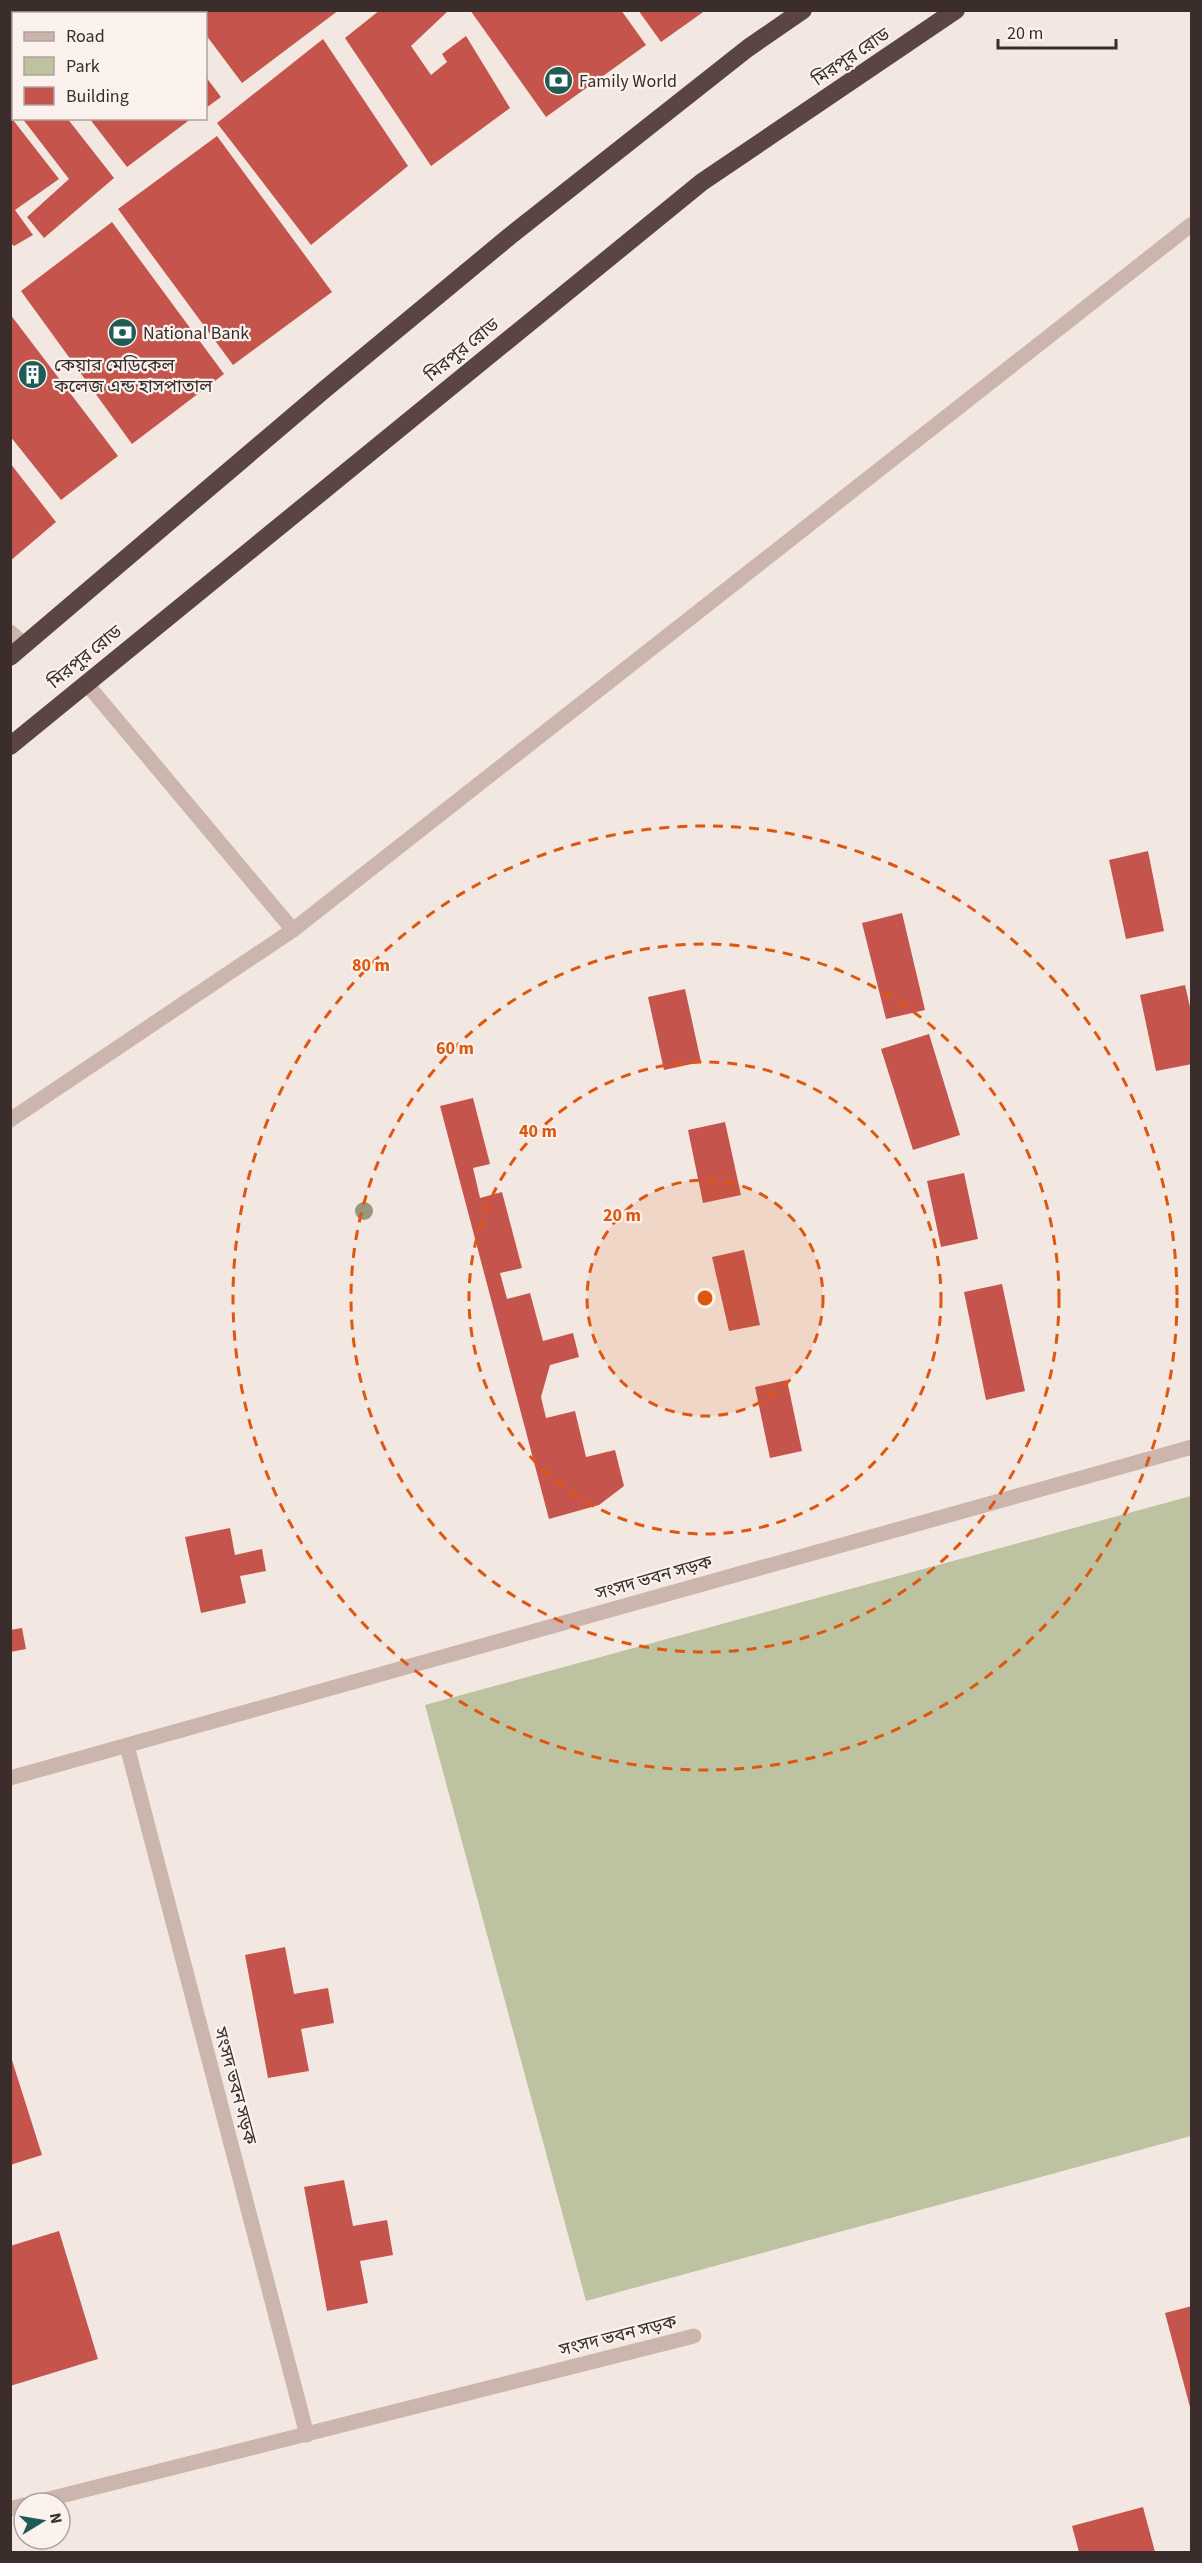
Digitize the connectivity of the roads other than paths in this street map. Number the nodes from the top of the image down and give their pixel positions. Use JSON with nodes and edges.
{"nodes":[{"id":1,"x":803,"y":10,"type":"edge"},
{"id":2,"x":956,"y":10,"type":"edge"},
{"id":3,"x":1191,"y":224,"type":"edge"},
{"id":4,"x":10,"y":632,"type":"edge"},
{"id":5,"x":18,"y":651,"type":"edge"},
{"id":6,"x":86,"y":683,"type":"junction"},
{"id":7,"x":10,"y":746,"type":"edge"},
{"id":8,"x":293,"y":930,"type":"junction"},
{"id":9,"x":10,"y":1120,"type":"edge"},
{"id":10,"x":1191,"y":1447,"type":"edge"},
{"id":11,"x":127,"y":1746,"type":"junction"},
{"id":12,"x":10,"y":1778,"type":"edge"},
{"id":13,"x":694,"y":2336,"type":"dead end"},
{"id":14,"x":307,"y":2435,"type":"junction"},
{"id":15,"x":72,"y":2493,"type":"edge"}],
"edges":[{"from":1,"to":5,"type":"highway"},
{"from":2,"to":6,"type":"highway","name":"মিরপুর রোড"},
{"from":3,"to":8,"type":"street"},
{"from":4,"to":5,"type":"street"},
{"from":6,"to":7,"type":"highway","name":"মিরপুর রোড"},
{"from":6,"to":8,"type":"street"},
{"from":8,"to":9,"type":"street"},
{"from":10,"to":11,"type":"street","name":"সংসদ ভবন সড়ক"},
{"from":11,"to":12,"type":"street","name":"সংসদ ভবন সড়ক"},
{"from":11,"to":14,"type":"street","name":"সংসদ ভবন সড়ক"},
{"from":13,"to":14,"type":"street","name":"সংসদ ভবন সড়ক"},
{"from":14,"to":15,"type":"street","name":"সংসদ ভবন সড়ক"}]}
